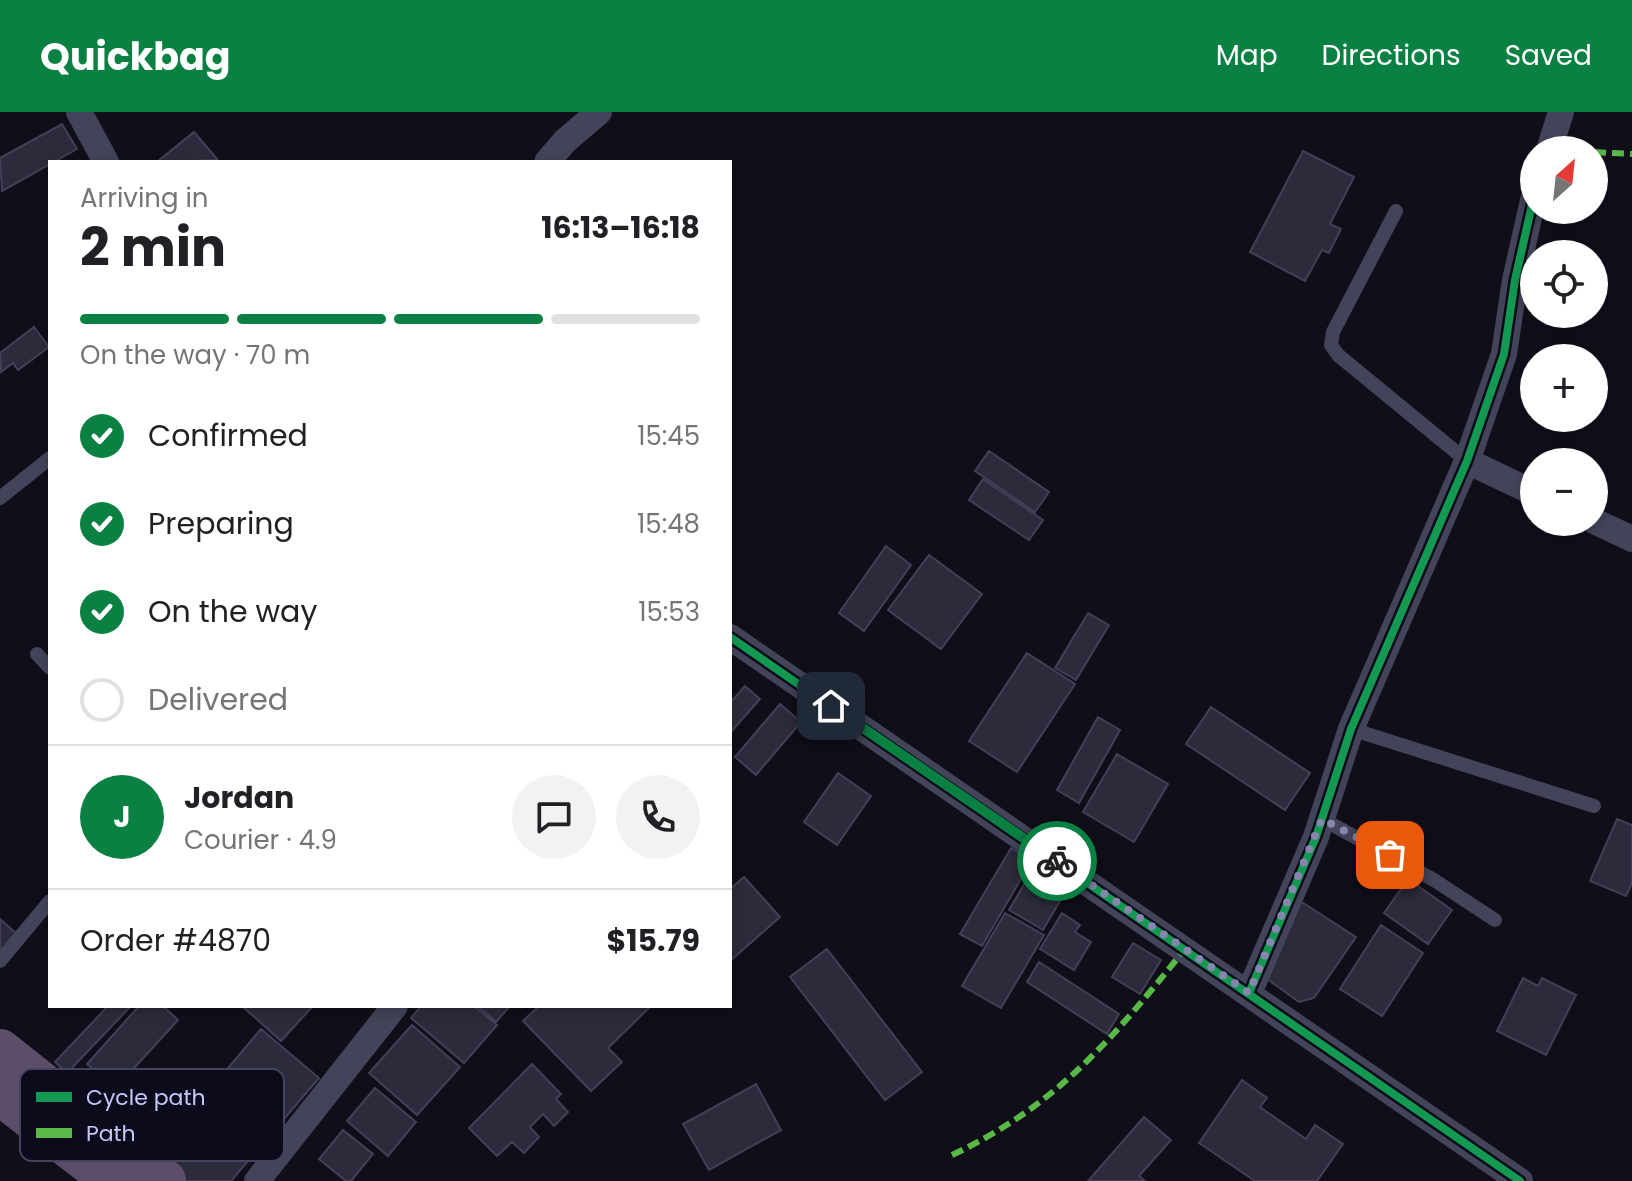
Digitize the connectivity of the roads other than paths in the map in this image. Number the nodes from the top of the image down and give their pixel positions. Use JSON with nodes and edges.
{"nodes":[{"id":1,"x":79,"y":112,"type":"edge"},
{"id":2,"x":599,"y":112,"type":"edge"},
{"id":3,"x":1561,"y":112,"type":"edge"},
{"id":4,"x":1553,"y":136,"type":"edge"},
{"id":5,"x":105,"y":160,"type":"edge"},
{"id":6,"x":549,"y":160,"type":"edge"},
{"id":7,"x":1396,"y":211,"type":"dead end"},
{"id":8,"x":1528,"y":224,"type":"edge"},
{"id":9,"x":48,"y":460,"type":"edge"},
{"id":10,"x":1467,"y":461,"type":"junction"},
{"id":11,"x":1520,"y":486,"type":"edge"},
{"id":12,"x":0,"y":498,"type":"edge"},
{"id":13,"x":1608,"y":528,"type":"edge"},
{"id":14,"x":1632,"y":539,"type":"edge"},
{"id":15,"x":732,"y":638,"type":"edge"},
{"id":16,"x":37,"y":654,"type":"dead end"},
{"id":17,"x":48,"y":666,"type":"edge"},
{"id":18,"x":1351,"y":729,"type":"junction"},
{"id":19,"x":1594,"y":806,"type":"dead end"},
{"id":20,"x":1322,"y":819,"type":"junction"},
{"id":21,"x":48,"y":903,"type":"edge"},
{"id":22,"x":1495,"y":920,"type":"dead end"},
{"id":23,"x":0,"y":961,"type":"edge"},
{"id":24,"x":1249,"y":993,"type":"junction"},
{"id":25,"x":393,"y":1008,"type":"edge"},
{"id":26,"x":0,"y":1051,"type":"edge"},
{"id":27,"x":23,"y":1069,"type":"edge"},
{"id":28,"x":0,"y":1093,"type":"edge"},
{"id":29,"x":20,"y":1108,"type":"edge"},
{"id":30,"x":284,"y":1147,"type":"edge"},
{"id":31,"x":88,"y":1161,"type":"edge"},
{"id":32,"x":139,"y":1161,"type":"edge"},
{"id":33,"x":273,"y":1161,"type":"edge"},
{"id":34,"x":1486,"y":1170,"type":"edge"},
{"id":35,"x":114,"y":1181,"type":"edge"},
{"id":36,"x":164,"y":1181,"type":"edge"},
{"id":37,"x":257,"y":1181,"type":"edge"},
{"id":38,"x":1520,"y":1181,"type":"edge"}],
"edges":[{"from":1,"to":5,"type":"street"},
{"from":2,"to":6,"type":"street"},
{"from":3,"to":4,"type":"street"},
{"from":7,"to":10,"type":"lane"},
{"from":8,"to":10,"type":"street"},
{"from":9,"to":12,"type":"lane"},
{"from":10,"to":11,"type":"street"},
{"from":10,"to":18,"type":"street"},
{"from":13,"to":14,"type":"street"},
{"from":15,"to":24,"type":"street"},
{"from":16,"to":17,"type":"lane"},
{"from":18,"to":19,"type":"lane"},
{"from":18,"to":20,"type":"street"},
{"from":20,"to":22,"type":"lane"},
{"from":20,"to":24,"type":"street"},
{"from":21,"to":23,"type":"lane"},
{"from":24,"to":34,"type":"street"},
{"from":25,"to":30,"type":"street"},
{"from":26,"to":27,"type":"highway"},
{"from":28,"to":29,"type":"highway"},
{"from":31,"to":35,"type":"highway"},
{"from":32,"to":36,"type":"highway"},
{"from":33,"to":37,"type":"street"},
{"from":34,"to":38,"type":"street"}]}
